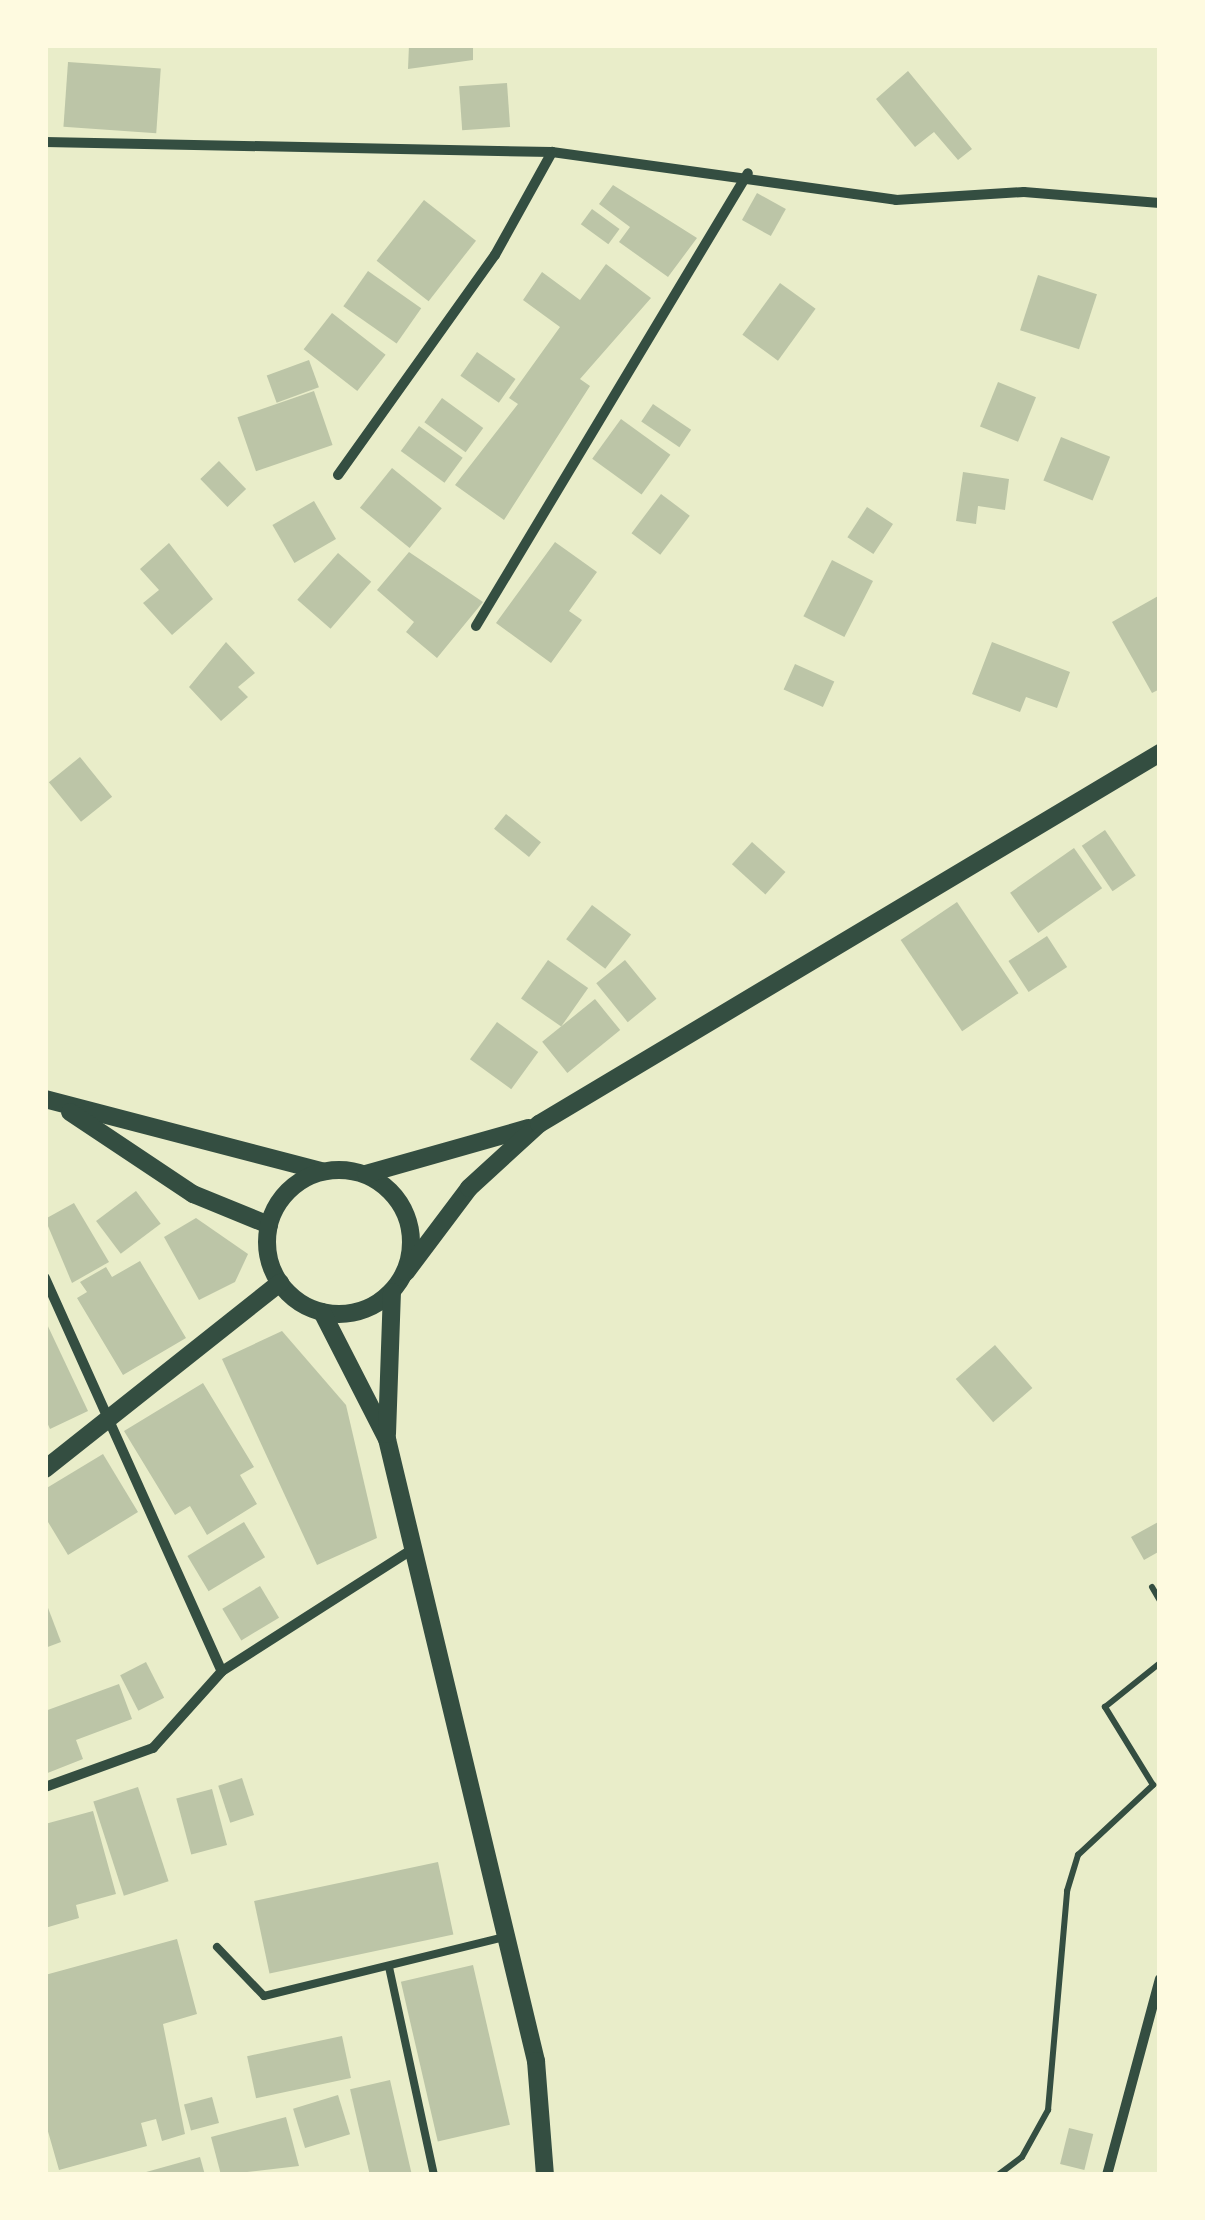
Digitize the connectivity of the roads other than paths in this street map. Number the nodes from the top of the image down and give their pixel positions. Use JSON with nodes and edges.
{"nodes":[{"id":1,"x":45,"y":142,"type":"edge"},
{"id":2,"x":552,"y":152,"type":"junction"},
{"id":3,"x":748,"y":173,"type":"junction"},
{"id":4,"x":1160,"y":203,"type":"edge"},
{"id":5,"x":338,"y":475,"type":"dead end"},
{"id":6,"x":476,"y":626,"type":"dead end"},
{"id":7,"x":1160,"y":754,"type":"edge"},
{"id":8,"x":49,"y":1100,"type":"edge"},
{"id":9,"x":539,"y":1124,"type":"junction"},
{"id":10,"x":323,"y":1171,"type":"junction"},
{"id":11,"x":366,"y":1174,"type":"junction"},
{"id":12,"x":269,"y":1225,"type":"junction"},
{"id":13,"x":406,"y":1272,"type":"junction"},
{"id":14,"x":45,"y":1278,"type":"edge"},
{"id":15,"x":280,"y":1283,"type":"junction"},
{"id":16,"x":392,"y":1292,"type":"junction"},
{"id":17,"x":322,"y":1312,"type":"junction"},
{"id":18,"x":106,"y":1422,"type":"junction"},
{"id":19,"x":387,"y":1440,"type":"junction"},
{"id":20,"x":45,"y":1468,"type":"edge"},
{"id":21,"x":413,"y":1549,"type":"junction"},
{"id":22,"x":222,"y":1671,"type":"junction"},
{"id":23,"x":45,"y":1787,"type":"edge"},
{"id":24,"x":509,"y":1936,"type":"junction"},
{"id":25,"x":217,"y":1946,"type":"dead end"},
{"id":26,"x":389,"y":1967,"type":"junction"},
{"id":27,"x":1160,"y":1978,"type":"edge"},
{"id":28,"x":434,"y":2175,"type":"edge"},
{"id":29,"x":545,"y":2175,"type":"edge"},
{"id":30,"x":1108,"y":2175,"type":"edge"}],
"edges":[{"from":1,"to":2,"type":"street"},
{"from":2,"to":3,"type":"street"},
{"from":2,"to":5,"type":"street"},
{"from":3,"to":4,"type":"street"},
{"from":3,"to":6,"type":"street"},
{"from":7,"to":9,"type":"street"},
{"from":8,"to":10,"type":"street"},
{"from":8,"to":12,"type":"street"},
{"from":9,"to":11,"type":"street"},
{"from":9,"to":13,"type":"street"},
{"from":10,"to":11,"type":"street"},
{"from":10,"to":12,"type":"street"},
{"from":11,"to":13,"type":"street"},
{"from":12,"to":15,"type":"street"},
{"from":13,"to":16,"type":"street"},
{"from":14,"to":18,"type":"street"},
{"from":15,"to":17,"type":"street"},
{"from":15,"to":18,"type":"street"},
{"from":16,"to":17,"type":"street"},
{"from":16,"to":19,"type":"street"},
{"from":17,"to":19,"type":"street"},
{"from":18,"to":20,"type":"street"},
{"from":18,"to":22,"type":"street"},
{"from":19,"to":21,"type":"street"},
{"from":21,"to":22,"type":"street"},
{"from":21,"to":24,"type":"street"},
{"from":22,"to":23,"type":"street"},
{"from":24,"to":26,"type":"lane"},
{"from":24,"to":29,"type":"street"},
{"from":25,"to":26,"type":"lane"},
{"from":26,"to":28,"type":"lane"},
{"from":27,"to":30,"type":"street"}]}
